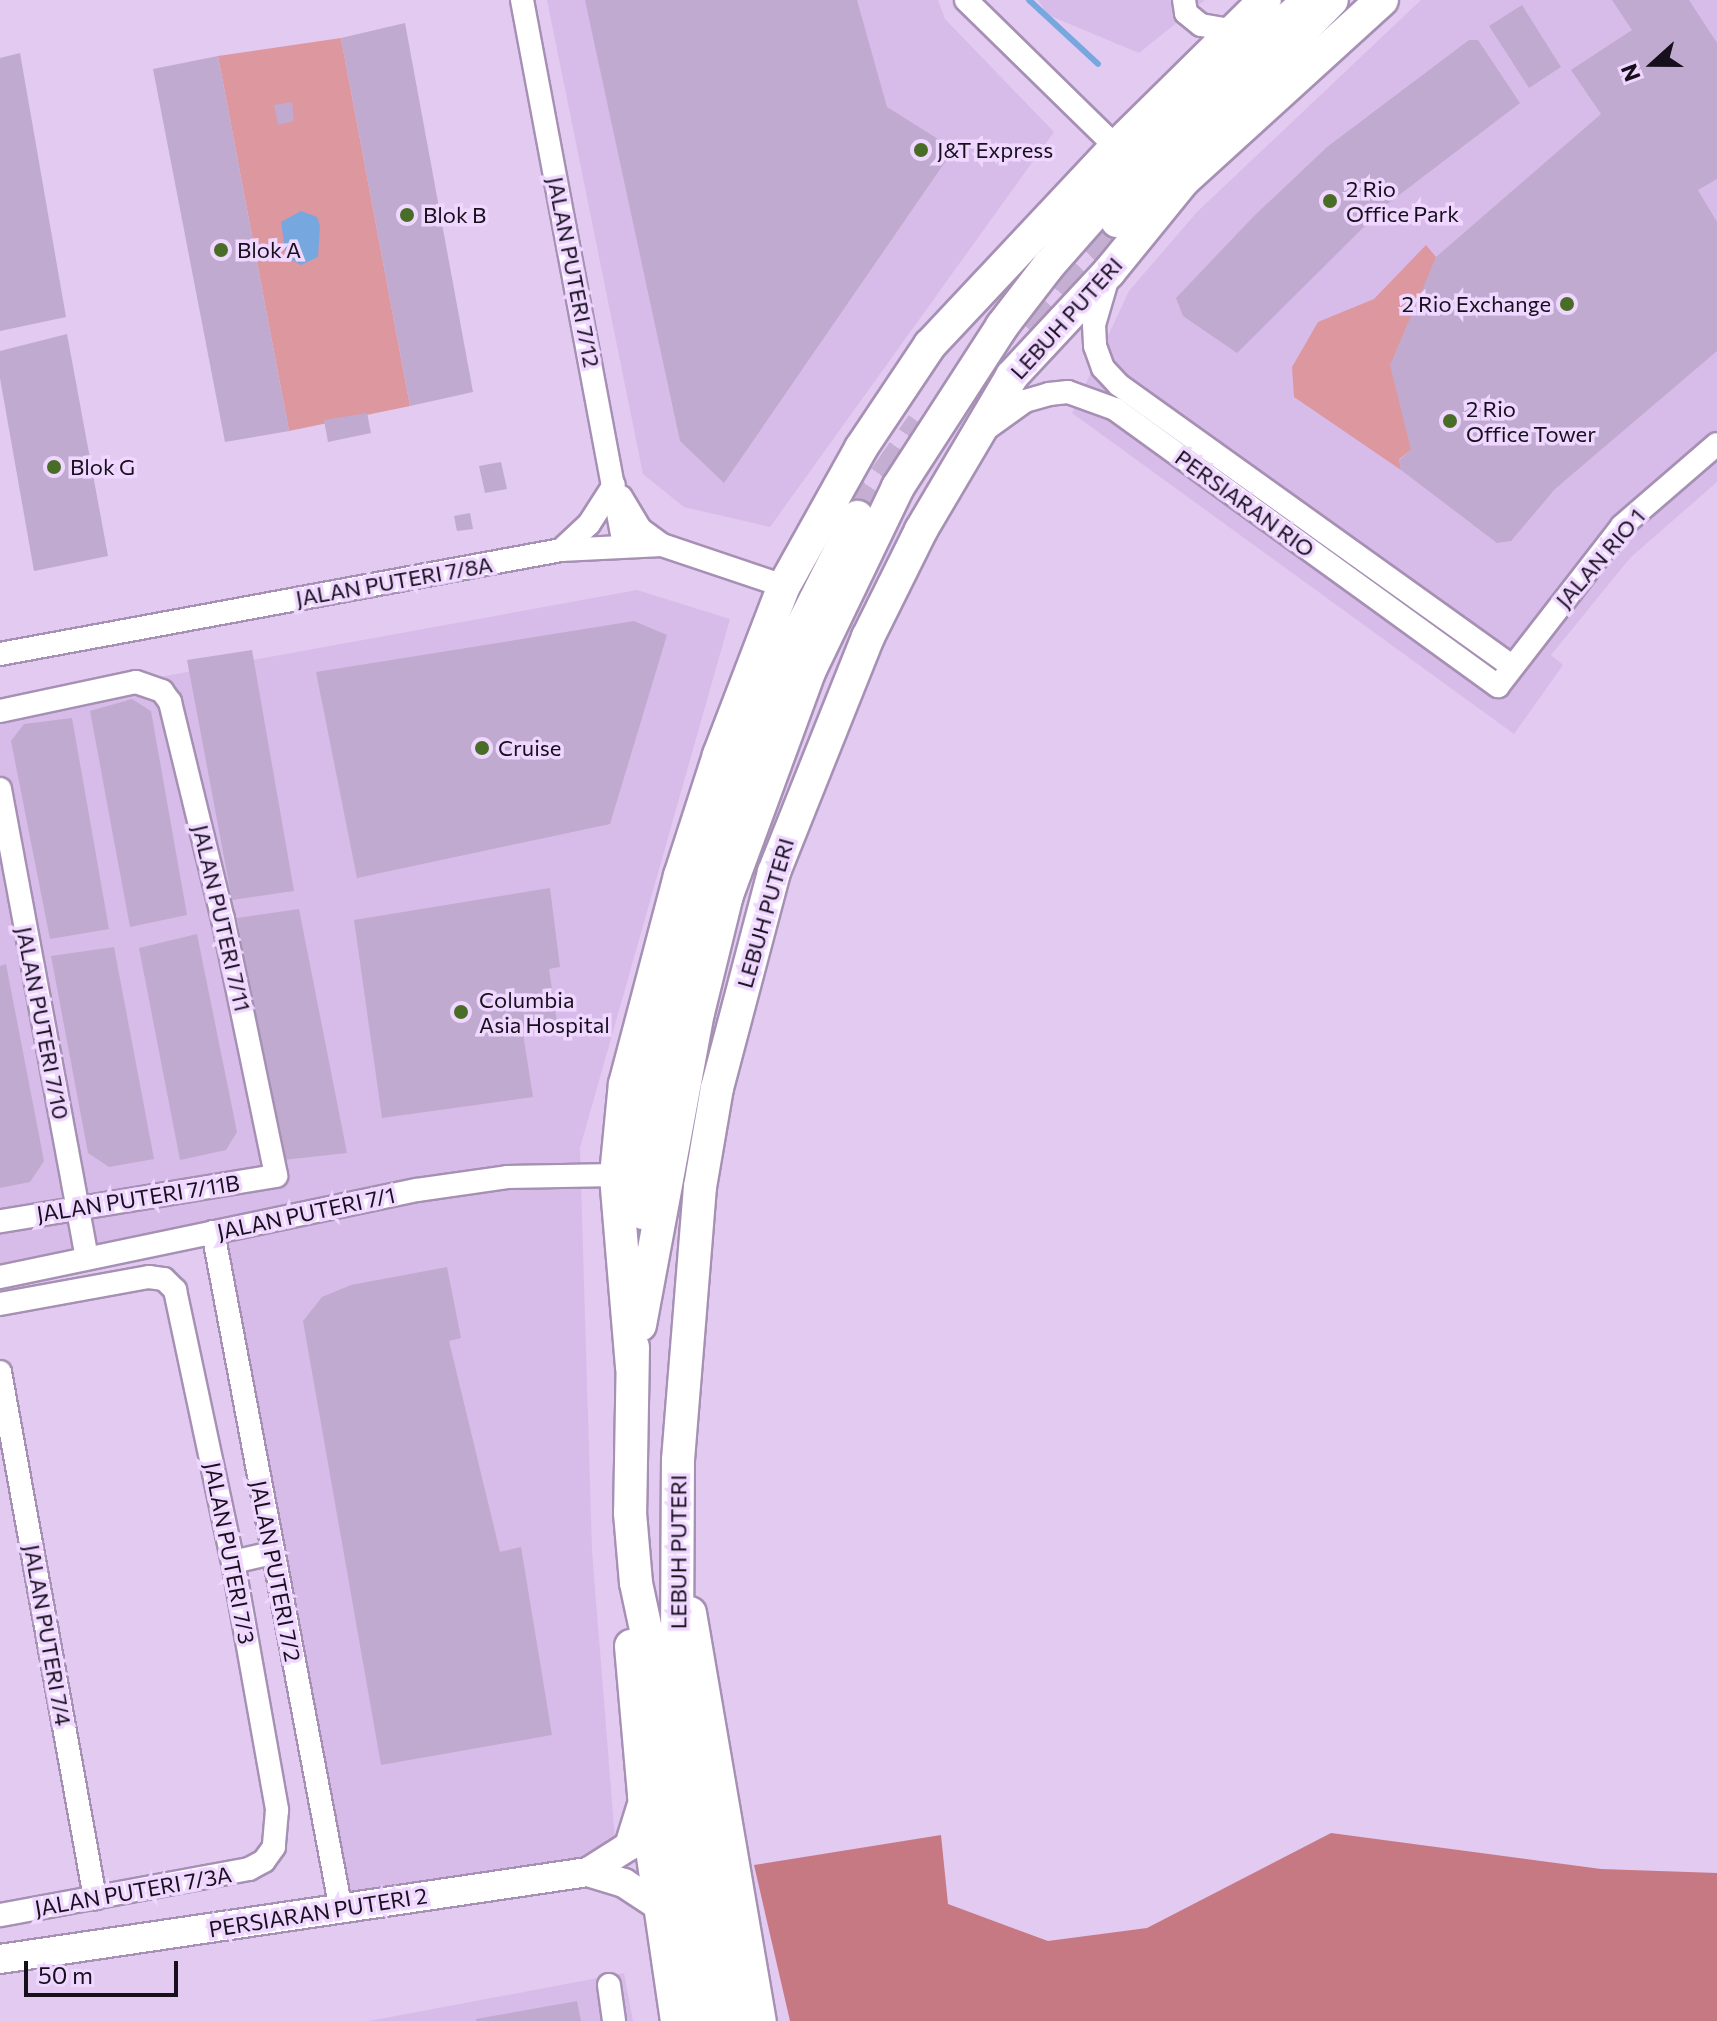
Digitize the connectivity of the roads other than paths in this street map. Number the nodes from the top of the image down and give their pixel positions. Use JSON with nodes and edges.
{"nodes":[{"id":1,"x":522,"y":0,"type":"edge"},
{"id":2,"x":966,"y":0,"type":"edge"},
{"id":3,"x":1184,"y":0,"type":"edge"},
{"id":4,"x":1265,"y":0,"type":"edge"},
{"id":5,"x":1290,"y":0,"type":"edge"},
{"id":6,"x":1309,"y":0,"type":"edge"},
{"id":7,"x":1332,"y":0,"type":"edge"},
{"id":8,"x":1382,"y":0,"type":"edge"},
{"id":9,"x":1235,"y":31,"type":"junction"},
{"id":10,"x":1125,"y":156,"type":"junction"},
{"id":11,"x":1117,"y":221,"type":"tunnel mouth"},
{"id":12,"x":1109,"y":272,"type":"junction"},
{"id":13,"x":979,"y":435,"type":"junction"},
{"id":14,"x":1717,"y":444,"type":"edge"},
{"id":15,"x":614,"y":485,"type":"junction"},
{"id":16,"x":857,"y":517,"type":"tunnel mouth"},
{"id":17,"x":624,"y":545,"type":"junction"},
{"id":18,"x":662,"y":545,"type":"junction"},
{"id":19,"x":561,"y":550,"type":"junction"},
{"id":20,"x":784,"y":586,"type":"junction"},
{"id":21,"x":0,"y":654,"type":"edge"},
{"id":22,"x":1512,"y":666,"type":"junction"},
{"id":23,"x":1498,"y":686,"type":"joint"},
{"id":24,"x":0,"y":711,"type":"edge"},
{"id":25,"x":0,"y":789,"type":"edge"},
{"id":26,"x":616,"y":1175,"type":"junction"},
{"id":27,"x":276,"y":1176,"type":"joint"},
{"id":28,"x":78,"y":1206,"type":"junction"},
{"id":29,"x":0,"y":1221,"type":"edge"},
{"id":30,"x":213,"y":1232,"type":"junction"},
{"id":31,"x":87,"y":1257,"type":"junction"},
{"id":32,"x":0,"y":1277,"type":"edge"},
{"id":33,"x":0,"y":1304,"type":"edge"},
{"id":34,"x":632,"y":1367,"type":"junction"},
{"id":35,"x":0,"y":1372,"type":"edge"},
{"id":36,"x":272,"y":1553,"type":"junction"},
{"id":37,"x":233,"y":1562,"type":"junction"},
{"id":38,"x":681,"y":1582,"type":"junction"},
{"id":39,"x":636,"y":1583,"type":"junction"},
{"id":40,"x":644,"y":1795,"type":"junction"},
{"id":41,"x":690,"y":1849,"type":"junction"},
{"id":42,"x":264,"y":1861,"type":"joint"},
{"id":43,"x":588,"y":1872,"type":"junction"},
{"id":44,"x":95,"y":1898,"type":"junction"},
{"id":45,"x":662,"y":1908,"type":"junction"},
{"id":46,"x":341,"y":1910,"type":"junction"},
{"id":47,"x":0,"y":1915,"type":"edge"},
{"id":48,"x":0,"y":1959,"type":"edge"},
{"id":49,"x":609,"y":1985,"type":"dead end"},
{"id":50,"x":614,"y":2021,"type":"edge"},
{"id":51,"x":677,"y":2021,"type":"edge"},
{"id":52,"x":708,"y":2021,"type":"edge"},
{"id":53,"x":731,"y":2021,"type":"edge"},
{"id":54,"x":760,"y":2021,"type":"edge"}],
"edges":[{"from":1,"to":15,"type":"street","name":"JALAN PUTERI 7/12"},
{"from":2,"to":10,"type":"street"},
{"from":3,"to":9,"type":"street"},
{"from":4,"to":9,"type":"main road"},
{"from":5,"to":10,"type":"main road"},
{"from":6,"to":10,"type":"main road"},
{"from":7,"to":11,"type":"main road","name":"LEBUH PUTERI"},
{"from":8,"to":12,"type":"main road","name":"LEBUH PUTERI"},
{"from":9,"to":10,"type":"main road"},
{"from":10,"to":20,"type":"main road"},
{"from":10,"to":34,"type":"main road"},
{"from":12,"to":13,"type":"main road","name":"LEBUH PUTERI"},
{"from":12,"to":22,"type":"street","name":"PERSIARAN RIO"},
{"from":13,"to":23,"type":"street","name":"PERSIARAN RIO"},
{"from":13,"to":38,"type":"main road","name":"LEBUH PUTERI"},
{"from":14,"to":22,"type":"street","name":"JALAN RIO 1"},
{"from":15,"to":17,"type":"street","name":"JALAN PUTERI 7/12"},
{"from":15,"to":18,"type":"street"},
{"from":15,"to":19,"type":"street"},
{"from":16,"to":34,"type":"main road"},
{"from":17,"to":18,"type":"street","name":"JALAN PUTERI 7/8A"},
{"from":17,"to":19,"type":"street","name":"JALAN PUTERI 7/8A"},
{"from":18,"to":20,"type":"street","name":"JALAN PUTERI 7/8A"},
{"from":19,"to":21,"type":"street","name":"JALAN PUTERI 7/8A"},
{"from":20,"to":26,"type":"main road"},
{"from":22,"to":23,"type":"street","name":"JALAN RIO 1"},
{"from":24,"to":27,"type":"street","name":"JALAN PUTERI 7/11"},
{"from":25,"to":28,"type":"street","name":"JALAN PUTERI 7/10"},
{"from":26,"to":30,"type":"street","name":"JALAN PUTERI 7/1"},
{"from":26,"to":34,"type":"main road"},
{"from":27,"to":28,"type":"street","name":"JALAN PUTERI 7/11B"},
{"from":28,"to":29,"type":"street","name":"JALAN PUTERI 7/11B"},
{"from":28,"to":31,"type":"street","name":"JALAN PUTERI 7/10"},
{"from":30,"to":31,"type":"street","name":"JALAN PUTERI 7/1"},
{"from":30,"to":36,"type":"street","name":"JALAN PUTERI 7/2"},
{"from":31,"to":32,"type":"street","name":"JALAN PUTERI 7/1"},
{"from":33,"to":37,"type":"street","name":"JALAN PUTERI 7/3"},
{"from":34,"to":39,"type":"main road","name":"LEBUH PUTERI"},
{"from":35,"to":44,"type":"street","name":"JALAN PUTERI 7/4"},
{"from":36,"to":37,"type":"street"},
{"from":36,"to":46,"type":"street","name":"JALAN PUTERI 7/2"},
{"from":37,"to":42,"type":"street","name":"JALAN PUTERI 7/3"},
{"from":38,"to":41,"type":"main road","name":"LEBUH PUTERI"},
{"from":38,"to":54,"type":"main road"},
{"from":39,"to":40,"type":"main road"},
{"from":39,"to":41,"type":"main road","name":"LEBUH PUTERI"},
{"from":40,"to":43,"type":"street","name":"PERSIARAN PUTERI 2"},
{"from":40,"to":45,"type":"main road"},
{"from":41,"to":52,"type":"main road","name":"LEBUH PUTERI"},
{"from":41,"to":53,"type":"main road","name":"LEBUH PUTERI"},
{"from":42,"to":44,"type":"street","name":"JALAN PUTERI 7/3A"},
{"from":43,"to":45,"type":"street","name":"PERSIARAN PUTERI 2"},
{"from":43,"to":46,"type":"street","name":"PERSIARAN PUTERI 2"},
{"from":44,"to":47,"type":"street","name":"JALAN PUTERI 7/3A"},
{"from":45,"to":51,"type":"main road"},
{"from":46,"to":48,"type":"street","name":"PERSIARAN PUTERI 2"},
{"from":49,"to":50,"type":"street"}]}
